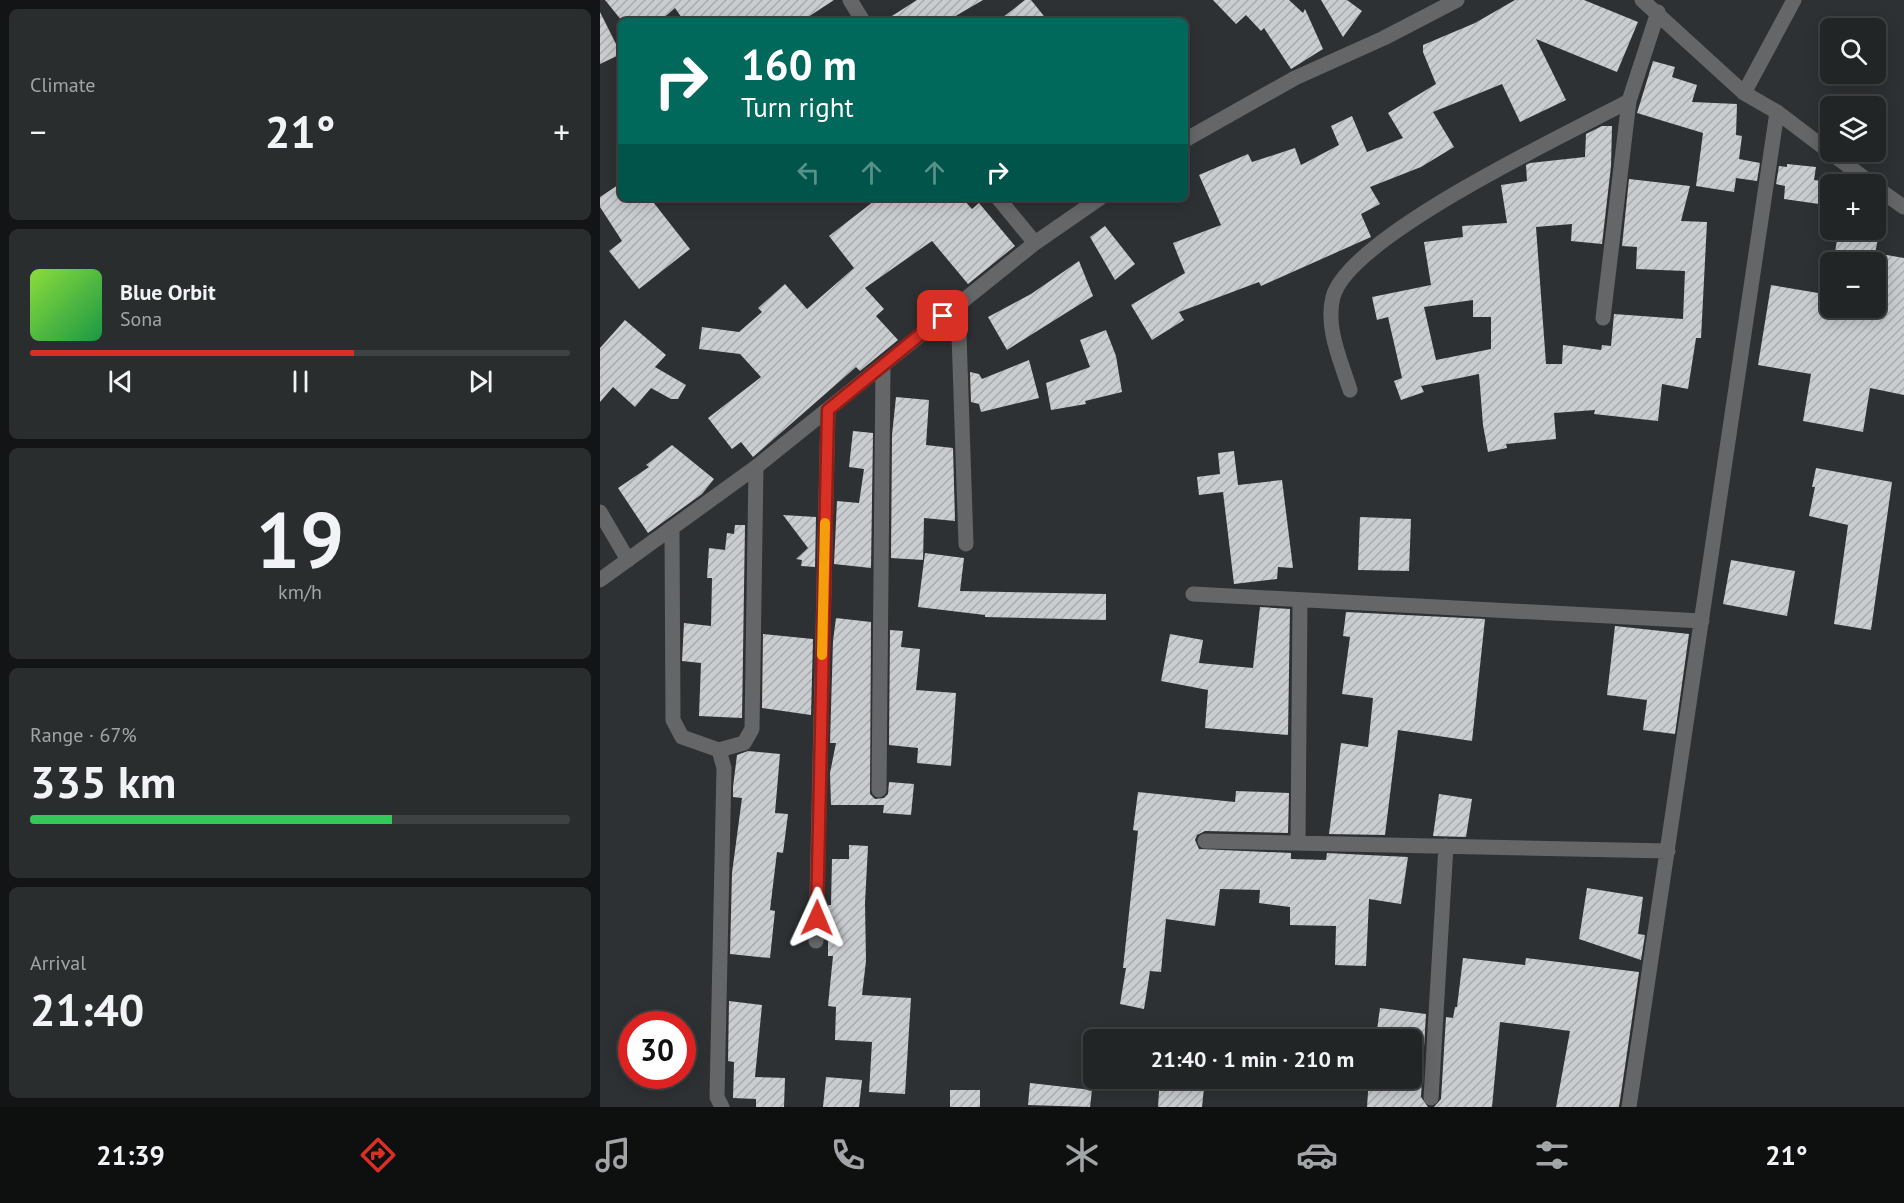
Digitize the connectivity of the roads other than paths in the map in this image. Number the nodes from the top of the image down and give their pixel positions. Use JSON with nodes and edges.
{"nodes":[{"id":1,"x":850,"y":0,"type":"edge"},
{"id":2,"x":1457,"y":0,"type":"edge"},
{"id":3,"x":1642,"y":0,"type":"edge"},
{"id":4,"x":1794,"y":0,"type":"edge"},
{"id":5,"x":1658,"y":12,"type":"junction"},
{"id":6,"x":861,"y":18,"type":"edge"},
{"id":7,"x":1744,"y":93,"type":"junction"},
{"id":8,"x":1629,"y":101,"type":"junction"},
{"id":9,"x":1777,"y":112,"type":"junction"},
{"id":10,"x":1188,"y":138,"type":"edge"},
{"id":11,"x":1857,"y":174,"type":"edge"},
{"id":12,"x":1886,"y":195,"type":"edge"},
{"id":13,"x":1000,"y":201,"type":"edge"},
{"id":14,"x":1096,"y":201,"type":"edge"},
{"id":15,"x":1904,"y":207,"type":"edge"},
{"id":16,"x":1035,"y":243,"type":"junction"},
{"id":17,"x":958,"y":304,"type":"junction"},
{"id":18,"x":1603,"y":318,"type":"dead end"},
{"id":19,"x":883,"y":365,"type":"junction"},
{"id":20,"x":1350,"y":390,"type":"dead end"},
{"id":21,"x":828,"y":410,"type":"junction"},
{"id":22,"x":756,"y":467,"type":"junction"},
{"id":23,"x":600,"y":512,"type":"edge"},
{"id":24,"x":672,"y":530,"type":"junction"},
{"id":25,"x":966,"y":544,"type":"dead end"},
{"id":26,"x":628,"y":560,"type":"junction"},
{"id":27,"x":600,"y":580,"type":"edge"},
{"id":28,"x":1193,"y":594,"type":"dead end"},
{"id":29,"x":1299,"y":600,"type":"junction"},
{"id":30,"x":1702,"y":621,"type":"junction"},
{"id":31,"x":719,"y":750,"type":"junction"},
{"id":32,"x":879,"y":790,"type":"dead end"},
{"id":33,"x":1205,"y":841,"type":"dead end"},
{"id":34,"x":1298,"y":843,"type":"junction"},
{"id":35,"x":1446,"y":846,"type":"junction"},
{"id":36,"x":1668,"y":851,"type":"junction"},
{"id":37,"x":816,"y":941,"type":"dead end"},
{"id":38,"x":1431,"y":1098,"type":"dead end"},
{"id":39,"x":722,"y":1107,"type":"edge"},
{"id":40,"x":1629,"y":1107,"type":"edge"}],
"edges":[{"from":1,"to":6,"type":"street"},
{"from":2,"to":10,"type":"street"},
{"from":3,"to":5,"type":"street"},
{"from":4,"to":7,"type":"street"},
{"from":5,"to":7,"type":"street"},
{"from":5,"to":8,"type":"street"},
{"from":7,"to":9,"type":"street"},
{"from":8,"to":18,"type":"street"},
{"from":8,"to":20,"type":"street"},
{"from":9,"to":11,"type":"street"},
{"from":9,"to":30,"type":"street"},
{"from":12,"to":15,"type":"street"},
{"from":13,"to":16,"type":"street"},
{"from":14,"to":16,"type":"street"},
{"from":16,"to":17,"type":"street"},
{"from":17,"to":19,"type":"street"},
{"from":17,"to":25,"type":"street"},
{"from":19,"to":21,"type":"street"},
{"from":19,"to":32,"type":"street"},
{"from":21,"to":22,"type":"street"},
{"from":21,"to":37,"type":"street"},
{"from":22,"to":24,"type":"street"},
{"from":22,"to":31,"type":"street"},
{"from":23,"to":26,"type":"street"},
{"from":24,"to":26,"type":"street"},
{"from":24,"to":31,"type":"street"},
{"from":26,"to":27,"type":"street"},
{"from":28,"to":29,"type":"street"},
{"from":29,"to":30,"type":"street"},
{"from":29,"to":34,"type":"street"},
{"from":30,"to":36,"type":"street"},
{"from":31,"to":39,"type":"street"},
{"from":33,"to":34,"type":"street"},
{"from":34,"to":35,"type":"street"},
{"from":35,"to":36,"type":"street"},
{"from":35,"to":38,"type":"street"},
{"from":36,"to":40,"type":"street"}]}
